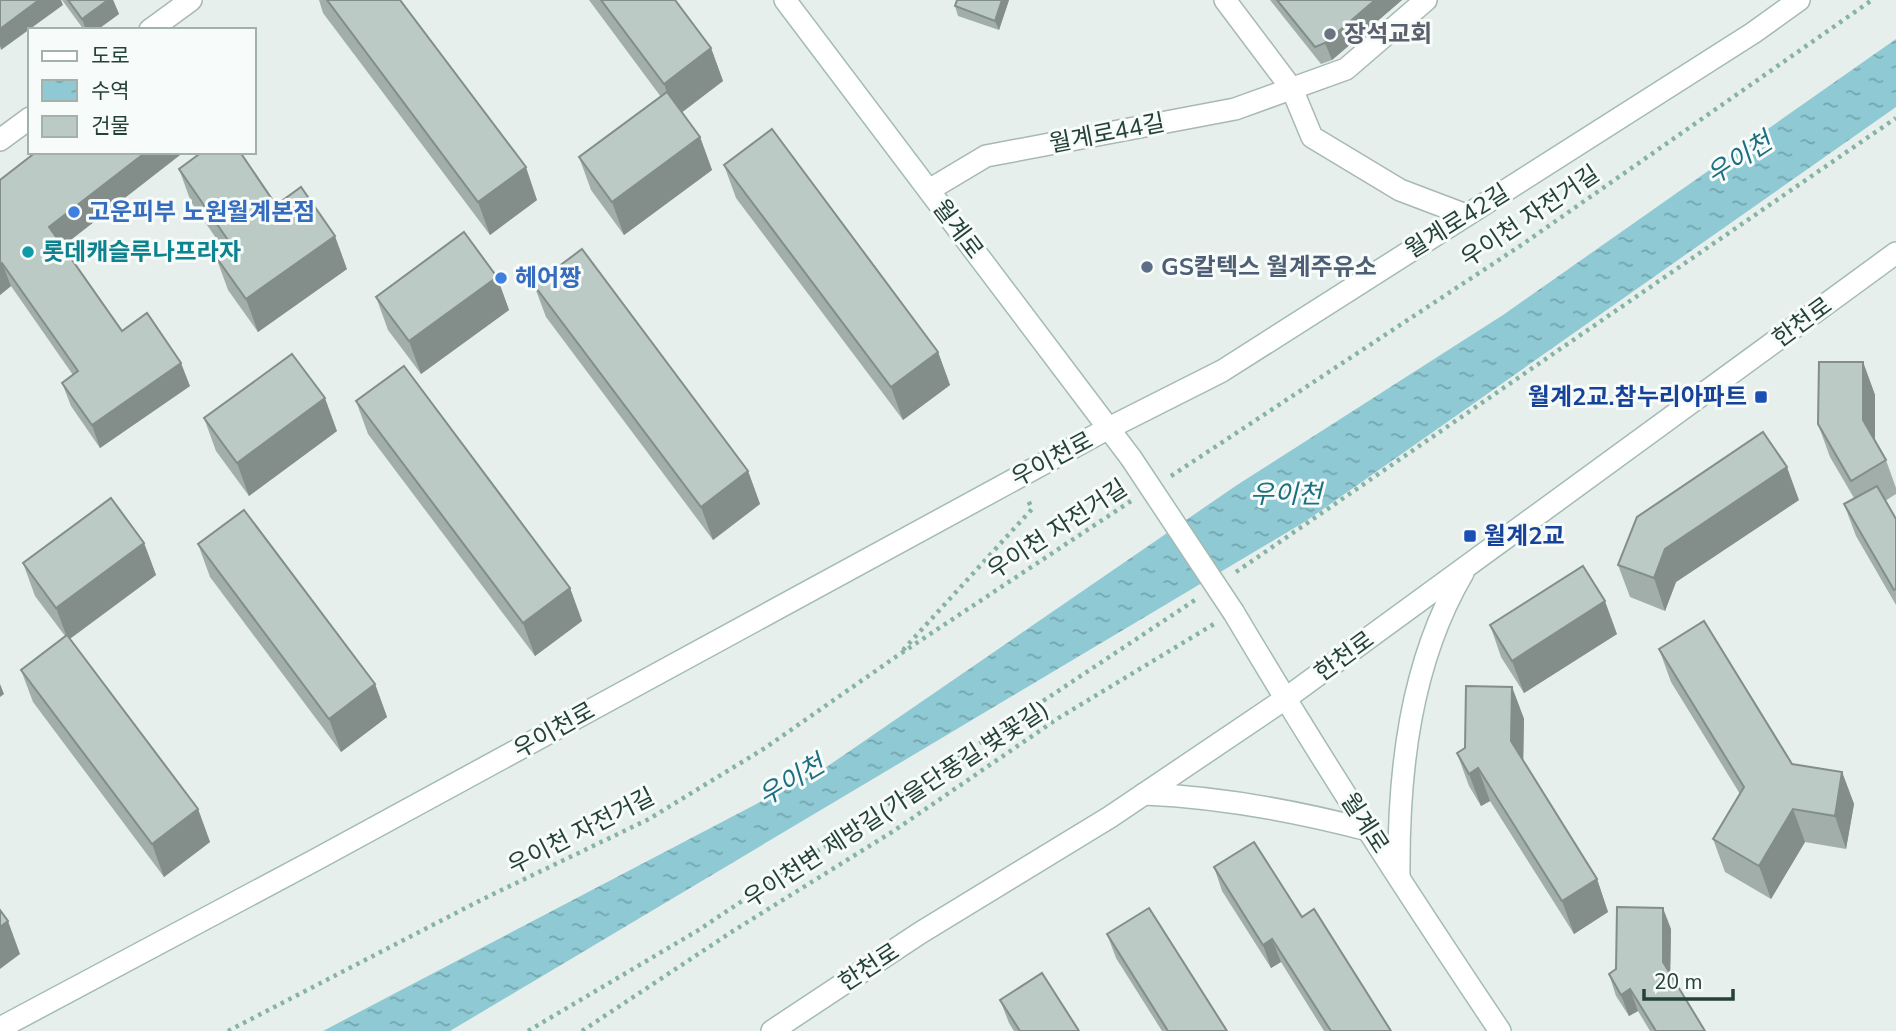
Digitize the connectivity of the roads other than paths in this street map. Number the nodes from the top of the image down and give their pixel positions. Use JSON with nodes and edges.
{"nodes":[{"id":1,"x":191,"y":0,"type":"edge"},
{"id":2,"x":785,"y":0,"type":"edge"},
{"id":3,"x":1225,"y":0,"type":"edge"},
{"id":4,"x":1426,"y":0,"type":"edge"},
{"id":5,"x":1799,"y":0,"type":"edge"},
{"id":6,"x":169,"y":6,"type":"edge"},
{"id":7,"x":152,"y":28,"type":"edge"},
{"id":8,"x":1292,"y":89,"type":"junction"},
{"id":9,"x":28,"y":119,"type":"edge"},
{"id":10,"x":0,"y":140,"type":"edge"},
{"id":11,"x":929,"y":190,"type":"junction"},
{"id":12,"x":1466,"y":215,"type":"junction"},
{"id":13,"x":1896,"y":253,"type":"edge"},
{"id":14,"x":1107,"y":429,"type":"junction"},
{"id":15,"x":1467,"y":567,"type":"junction"},
{"id":16,"x":1285,"y":699,"type":"junction"},
{"id":17,"x":1144,"y":794,"type":"junction"},
{"id":18,"x":1368,"y":830,"type":"junction"},
{"id":19,"x":1399,"y":876,"type":"junction"},
{"id":20,"x":0,"y":1028,"type":"edge"},
{"id":21,"x":772,"y":1031,"type":"edge"},
{"id":22,"x":1500,"y":1031,"type":"edge"}],
"edges":[{"from":1,"to":6,"type":"main road"},
{"from":2,"to":11,"type":"main road","name":"월계로"},
{"from":3,"to":8,"type":"main road"},
{"from":4,"to":8,"type":"main road","name":"월계로44길"},
{"from":5,"to":12,"type":"main road","name":"월계로42길"},
{"from":6,"to":7,"type":"main road"},
{"from":8,"to":11,"type":"main road","name":"월계로44길"},
{"from":8,"to":12,"type":"main road"},
{"from":9,"to":10,"type":"main road"},
{"from":11,"to":14,"type":"main road","name":"월계로"},
{"from":12,"to":14,"type":"main road","name":"월계로42길"},
{"from":13,"to":15,"type":"main road","name":"한천로"},
{"from":14,"to":16,"type":"main road","name":"월계로","bridge":true},
{"from":14,"to":20,"type":"main road","name":"우이천로"},
{"from":15,"to":16,"type":"main road","name":"한천로"},
{"from":15,"to":19,"type":"main road"},
{"from":16,"to":17,"type":"main road","name":"한천로"},
{"from":16,"to":18,"type":"main road","name":"월계로"},
{"from":17,"to":18,"type":"main road"},
{"from":17,"to":21,"type":"main road","name":"한천로"},
{"from":18,"to":19,"type":"main road","name":"월계로"},
{"from":19,"to":22,"type":"main road","name":"월계로"}]}
